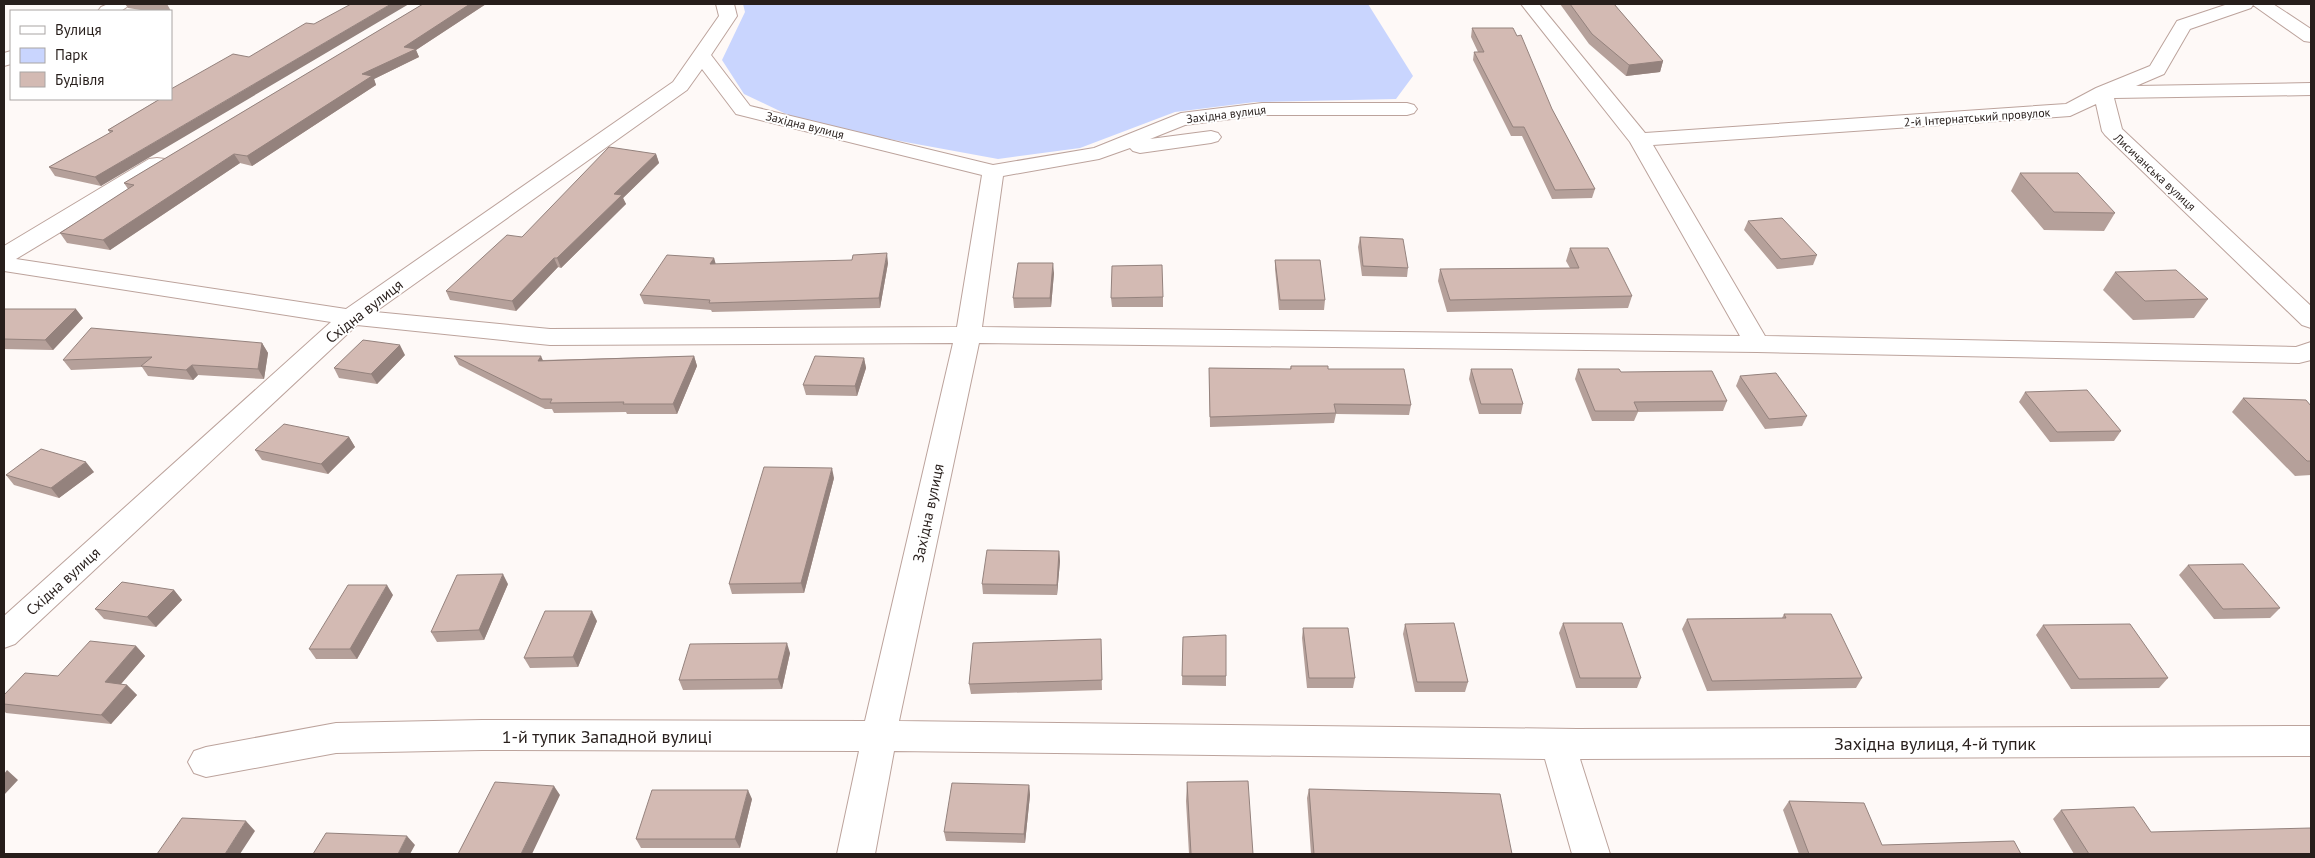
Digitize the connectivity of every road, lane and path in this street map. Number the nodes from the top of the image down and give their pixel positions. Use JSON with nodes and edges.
{"nodes":[{"id":1,"x":122,"y":4,"type":"edge"},
{"id":2,"x":725,"y":4,"type":"edge"},
{"id":3,"x":1530,"y":4,"type":"edge"},
{"id":4,"x":2245,"y":4,"type":"edge"},
{"id":5,"x":2261,"y":4,"type":"edge"},
{"id":6,"x":109,"y":10,"type":"edge"},
{"id":7,"x":2311,"y":37,"type":"edge"},
{"id":8,"x":701,"y":55,"type":"junction"},
{"id":9,"x":2311,"y":89,"type":"edge"},
{"id":10,"x":2103,"y":92,"type":"junction"},
{"id":11,"x":1407,"y":109,"type":"dead end"},
{"id":12,"x":1211,"y":137,"type":"dead end"},
{"id":13,"x":1639,"y":140,"type":"junction"},
{"id":14,"x":1099,"y":152,"type":"junction"},
{"id":15,"x":175,"y":153,"type":"edge"},
{"id":16,"x":993,"y":171,"type":"junction"},
{"id":17,"x":4,"y":256,"type":"edge"},
{"id":18,"x":4,"y":264,"type":"edge"},
{"id":19,"x":351,"y":317,"type":"junction"},
{"id":20,"x":2311,"y":320,"type":"edge"},
{"id":21,"x":968,"y":335,"type":"junction"},
{"id":22,"x":1757,"y":344,"type":"junction"},
{"id":23,"x":2311,"y":350,"type":"edge"},
{"id":24,"x":4,"y":635,"type":"edge"},
{"id":25,"x":879,"y":736,"type":"junction"},
{"id":26,"x":2311,"y":741,"type":"edge"},
{"id":27,"x":1571,"y":744,"type":"junction"},
{"id":28,"x":206,"y":762,"type":"dead end"},
{"id":29,"x":856,"y":854,"type":"edge"},
{"id":30,"x":1591,"y":854,"type":"edge"}],
"edges":[{"from":1,"to":6,"type":"street"},
{"from":2,"to":8,"type":"street","name":"Східна вулиця"},
{"from":3,"to":13,"type":"street"},
{"from":4,"to":10,"type":"street"},
{"from":5,"to":7,"type":"street"},
{"from":8,"to":16,"type":"street","name":"Західна вулиця"},
{"from":8,"to":19,"type":"street","name":"Східна вулиця"},
{"from":9,"to":10,"type":"street","name":"2-й Інтернатський провулок"},
{"from":10,"to":13,"type":"street","name":"2-й Інтернатський провулок"},
{"from":10,"to":20,"type":"street","name":"Лисичанська вулиця"},
{"from":11,"to":14,"type":"street","name":"Західна вулиця"},
{"from":12,"to":14,"type":"street"},
{"from":13,"to":22,"type":"street"},
{"from":14,"to":16,"type":"street","name":"Західна вулиця"},
{"from":15,"to":17,"type":"street"},
{"from":16,"to":21,"type":"street","name":"Західна вулиця"},
{"from":18,"to":19,"type":"street"},
{"from":19,"to":21,"type":"street"},
{"from":19,"to":24,"type":"street","name":"Східна вулиця"},
{"from":21,"to":22,"type":"street"},
{"from":21,"to":25,"type":"street","name":"Західна вулиця"},
{"from":22,"to":23,"type":"street"},
{"from":25,"to":27,"type":"street","name":"1-й тупик Западной вулиці"},
{"from":25,"to":28,"type":"street","name":"1-й тупик Западной вулиці"},
{"from":25,"to":29,"type":"street","name":"Західна вулиця"},
{"from":26,"to":27,"type":"street","name":"Західна вулиця, 4-й тупик"},
{"from":27,"to":30,"type":"street"}]}
